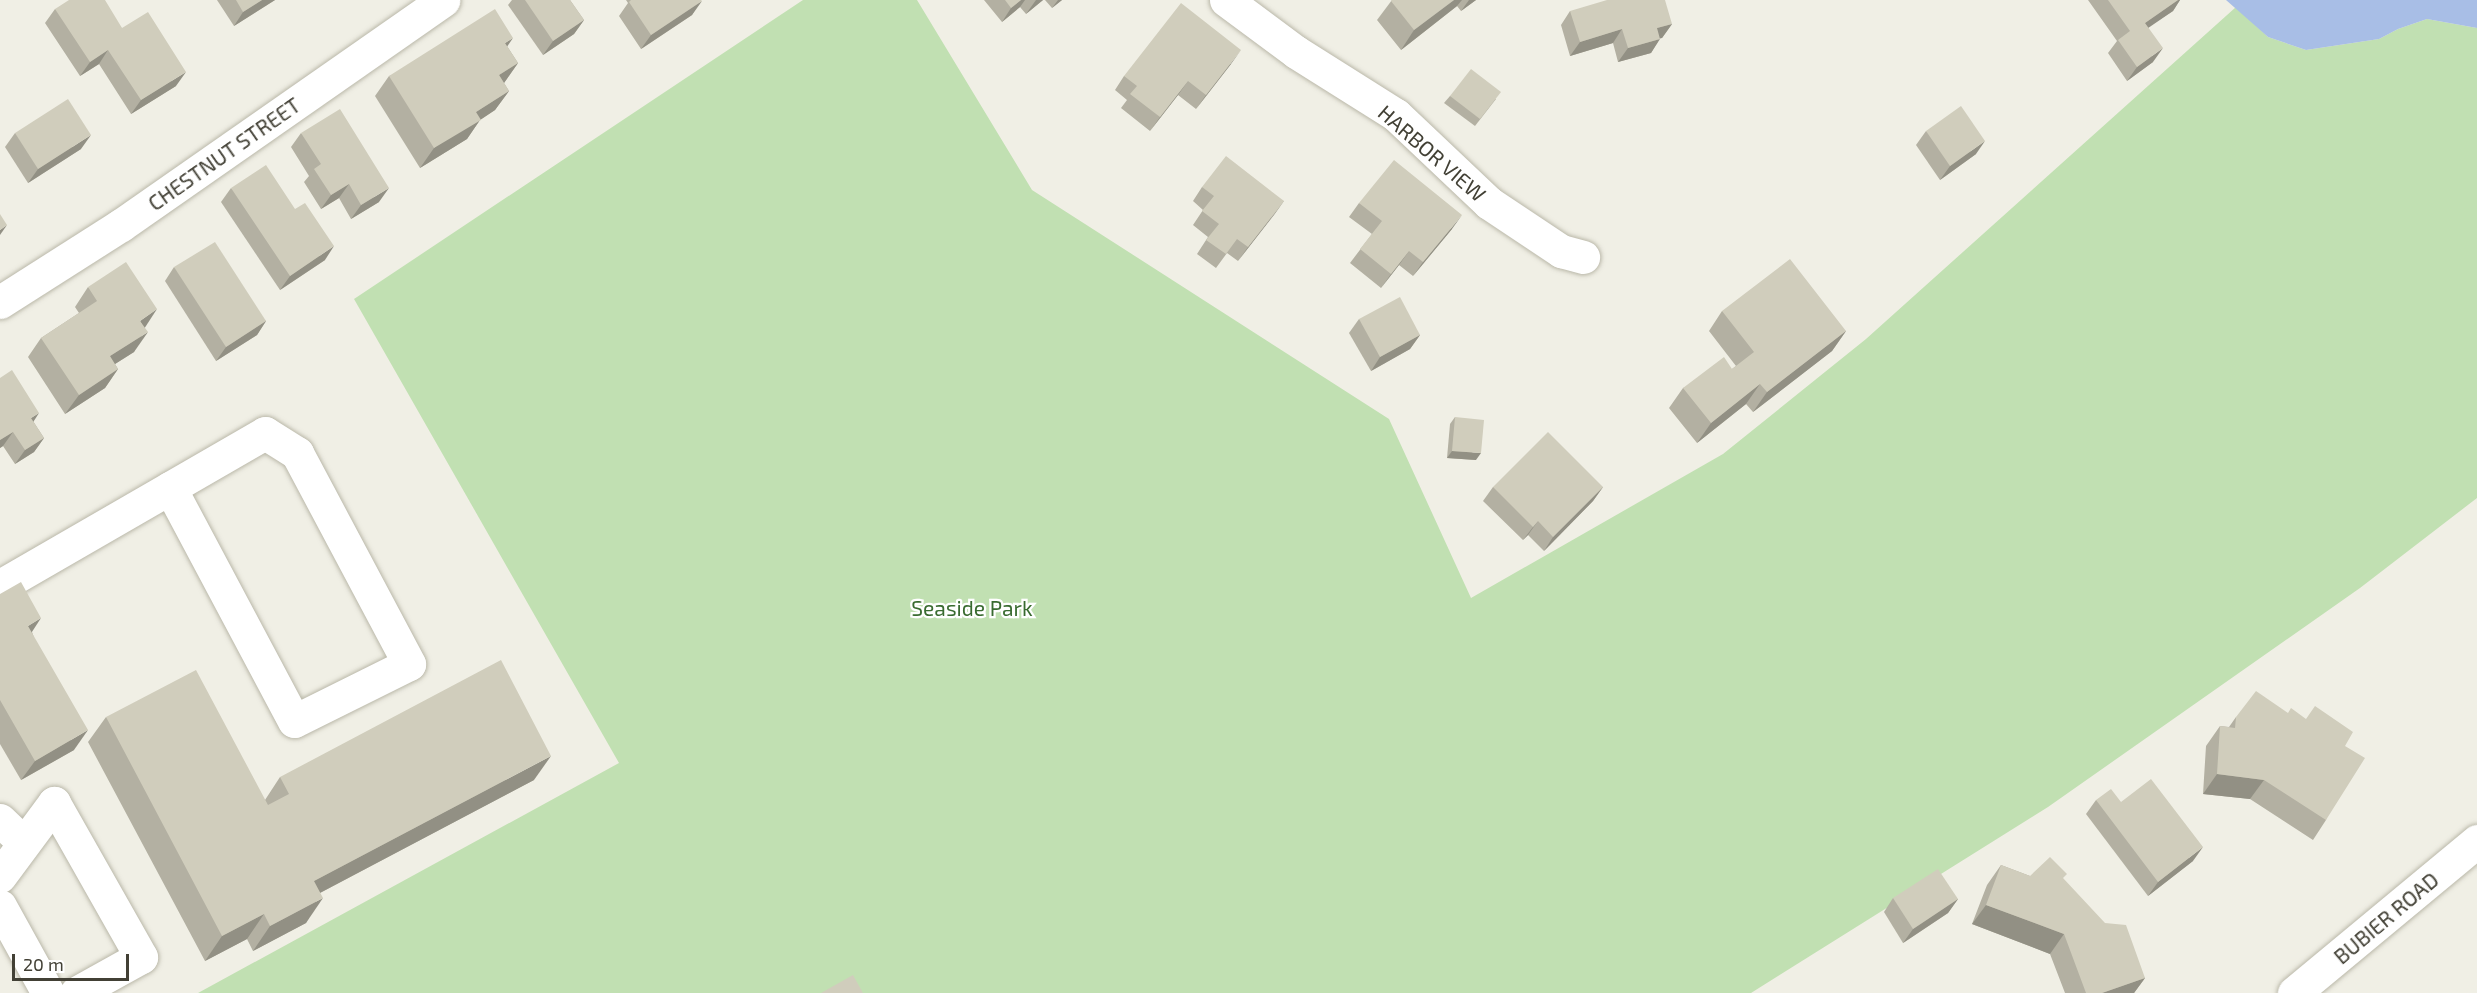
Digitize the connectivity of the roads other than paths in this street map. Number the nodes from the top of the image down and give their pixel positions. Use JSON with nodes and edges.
{"nodes":[{"id":1,"x":443,"y":0,"type":"edge"},
{"id":2,"x":1226,"y":0,"type":"edge"},
{"id":3,"x":1583,"y":257,"type":"dead end"},
{"id":4,"x":0,"y":302,"type":"edge"},
{"id":5,"x":170,"y":489,"type":"junction"},
{"id":6,"x":0,"y":586,"type":"edge"},
{"id":7,"x":0,"y":820,"type":"edge"},
{"id":8,"x":2477,"y":841,"type":"edge"},
{"id":9,"x":24,"y":843,"type":"junction"},
{"id":10,"x":0,"y":876,"type":"edge"},
{"id":11,"x":0,"y":906,"type":"edge"},
{"id":12,"x":48,"y":993,"type":"edge"},
{"id":13,"x":76,"y":993,"type":"edge"},
{"id":14,"x":2294,"y":993,"type":"edge"}],
"edges":[{"from":1,"to":4,"type":"street","name":"CHESTNUT STREET"},
{"from":2,"to":3,"type":"street","name":"HARBOR VIEW"},
{"from":5,"to":5,"type":"street"},
{"from":5,"to":6,"type":"street"},
{"from":7,"to":9,"type":"street"},
{"from":8,"to":14,"type":"street","name":"BUBIER ROAD"},
{"from":9,"to":10,"type":"street"},
{"from":9,"to":13,"type":"street"},
{"from":11,"to":12,"type":"street"}]}
